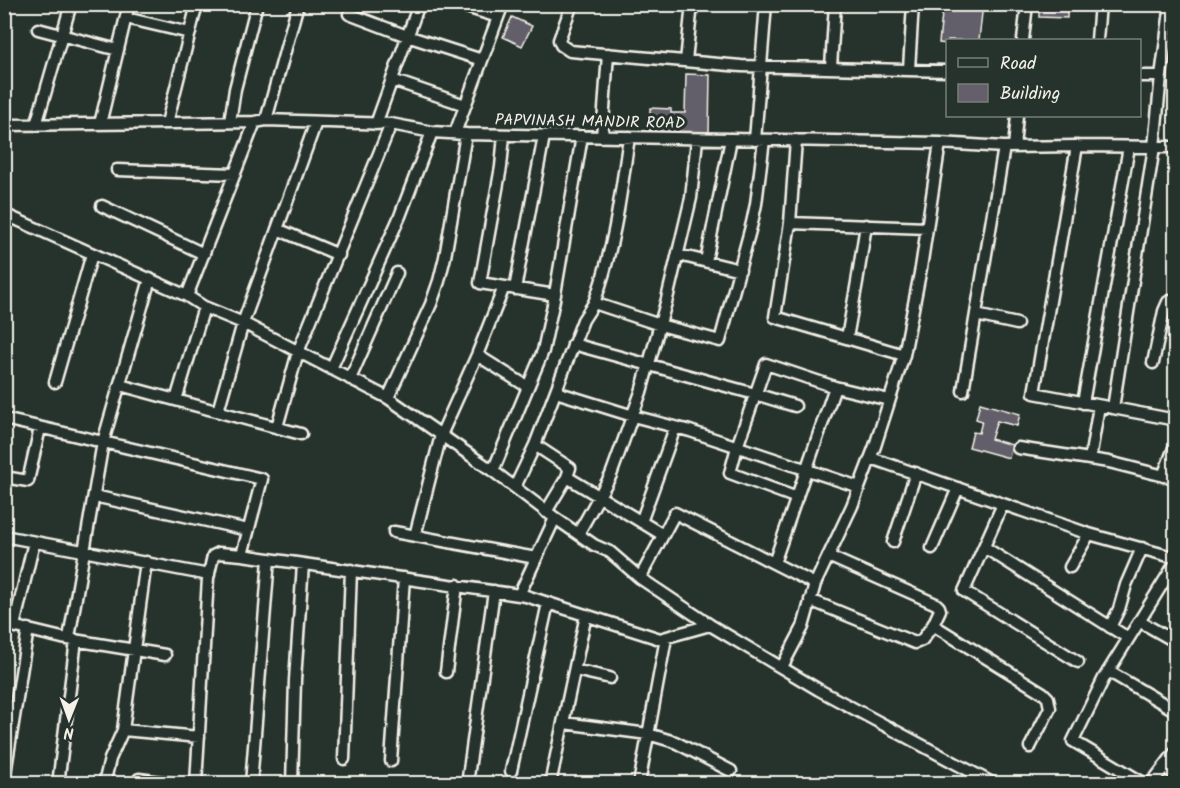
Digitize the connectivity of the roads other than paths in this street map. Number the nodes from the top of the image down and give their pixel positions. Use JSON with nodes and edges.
{"nodes":[{"id":1,"x":71,"y":4,"type":"edge"},
{"id":2,"x":129,"y":4,"type":"edge"},
{"id":3,"x":197,"y":4,"type":"edge"},
{"id":4,"x":257,"y":4,"type":"edge"},
{"id":5,"x":298,"y":4,"type":"edge"},
{"id":6,"x":419,"y":4,"type":"edge"},
{"id":7,"x":457,"y":4,"type":"edge"},
{"id":8,"x":503,"y":4,"type":"edge"},
{"id":9,"x":572,"y":4,"type":"edge"},
{"id":10,"x":692,"y":4,"type":"edge"},
{"id":11,"x":766,"y":4,"type":"edge"},
{"id":12,"x":835,"y":4,"type":"edge"},
{"id":13,"x":913,"y":4,"type":"edge"},
{"id":14,"x":1027,"y":4,"type":"edge"},
{"id":15,"x":1100,"y":4,"type":"edge"},
{"id":16,"x":1171,"y":4,"type":"edge"},
{"id":17,"x":349,"y":14,"type":"dead end"},
{"id":18,"x":498,"y":17,"type":"junction"},
{"id":19,"x":126,"y":18,"type":"junction"},
{"id":20,"x":38,"y":29,"type":"dead end"},
{"id":21,"x":190,"y":33,"type":"junction"},
{"id":22,"x":62,"y":35,"type":"junction"},
{"id":23,"x":407,"y":36,"type":"junction"},
{"id":24,"x":1023,"y":39,"type":"edge"},
{"id":25,"x":1097,"y":39,"type":"edge"},
{"id":26,"x":118,"y":50,"type":"junction"},
{"id":27,"x":608,"y":54,"type":"junction"},
{"id":28,"x":482,"y":60,"type":"junction"},
{"id":29,"x":686,"y":61,"type":"junction"},
{"id":30,"x":761,"y":66,"type":"junction"},
{"id":31,"x":831,"y":67,"type":"junction"},
{"id":32,"x":909,"y":69,"type":"junction"},
{"id":33,"x":946,"y":71,"type":"edge"},
{"id":34,"x":1141,"y":76,"type":"edge"},
{"id":35,"x":1161,"y":76,"type":"junction"},
{"id":36,"x":392,"y":80,"type":"junction"},
{"id":37,"x":465,"y":105,"type":"junction"},
{"id":38,"x":1017,"y":117,"type":"edge"},
{"id":39,"x":261,"y":121,"type":"junction"},
{"id":40,"x":230,"y":122,"type":"junction"},
{"id":41,"x":316,"y":122,"type":"junction"},
{"id":42,"x":167,"y":123,"type":"junction"},
{"id":43,"x":100,"y":124,"type":"junction"},
{"id":44,"x":376,"y":124,"type":"junction"},
{"id":45,"x":391,"y":124,"type":"junction"},
{"id":46,"x":4,"y":125,"type":"edge"},
{"id":47,"x":36,"y":125,"type":"junction"},
{"id":48,"x":432,"y":132,"type":"junction"},
{"id":49,"x":460,"y":134,"type":"junction"},
{"id":50,"x":504,"y":135,"type":"junction"},
{"id":51,"x":544,"y":136,"type":"junction"},
{"id":52,"x":582,"y":136,"type":"junction"},
{"id":53,"x":602,"y":137,"type":"junction"},
{"id":54,"x":629,"y":137,"type":"junction"},
{"id":55,"x":697,"y":139,"type":"junction"},
{"id":56,"x":731,"y":139,"type":"junction"},
{"id":57,"x":759,"y":140,"type":"junction"},
{"id":58,"x":796,"y":140,"type":"junction"},
{"id":59,"x":940,"y":143,"type":"junction"},
{"id":60,"x":1077,"y":146,"type":"junction"},
{"id":61,"x":1009,"y":147,"type":"junction"},
{"id":62,"x":1129,"y":147,"type":"junction"},
{"id":63,"x":1154,"y":147,"type":"junction"},
{"id":64,"x":1176,"y":147,"type":"edge"},
{"id":65,"x":117,"y":170,"type":"dead end"},
{"id":66,"x":235,"y":174,"type":"junction"},
{"id":67,"x":102,"y":206,"type":"dead end"},
{"id":68,"x":4,"y":214,"type":"edge"},
{"id":69,"x":790,"y":223,"type":"junction"},
{"id":70,"x":866,"y":225,"type":"junction"},
{"id":71,"x":927,"y":228,"type":"junction"},
{"id":72,"x":277,"y":229,"type":"junction"},
{"id":73,"x":92,"y":254,"type":"junction"},
{"id":74,"x":204,"y":254,"type":"junction"},
{"id":75,"x":339,"y":255,"type":"junction"},
{"id":76,"x":679,"y":255,"type":"junction"},
{"id":77,"x":706,"y":261,"type":"junction"},
{"id":78,"x":740,"y":270,"type":"junction"},
{"id":79,"x":397,"y":273,"type":"dead end"},
{"id":80,"x":150,"y":279,"type":"junction"},
{"id":81,"x":510,"y":288,"type":"junction"},
{"id":82,"x":555,"y":295,"type":"junction"},
{"id":83,"x":187,"y":296,"type":"junction"},
{"id":84,"x":1176,"y":299,"type":"edge"},
{"id":85,"x":594,"y":303,"type":"junction"},
{"id":86,"x":204,"y":307,"type":"junction"},
{"id":87,"x":976,"y":315,"type":"junction"},
{"id":88,"x":243,"y":323,"type":"junction"},
{"id":89,"x":1017,"y":324,"type":"dead end"},
{"id":90,"x":660,"y":325,"type":"junction"},
{"id":91,"x":847,"y":338,"type":"junction"},
{"id":92,"x":573,"y":344,"type":"junction"},
{"id":93,"x":298,"y":352,"type":"junction"},
{"id":94,"x":477,"y":355,"type":"junction"},
{"id":95,"x":904,"y":355,"type":"junction"},
{"id":96,"x":1153,"y":363,"type":"dead end"},
{"id":97,"x":649,"y":365,"type":"junction"},
{"id":98,"x":331,"y":369,"type":"junction"},
{"id":99,"x":350,"y":379,"type":"junction"},
{"id":100,"x":55,"y":382,"type":"dead end"},
{"id":101,"x":120,"y":385,"type":"junction"},
{"id":102,"x":528,"y":387,"type":"junction"},
{"id":103,"x":835,"y":387,"type":"junction"},
{"id":104,"x":963,"y":391,"type":"dead end"},
{"id":105,"x":556,"y":392,"type":"junction"},
{"id":106,"x":755,"y":394,"type":"junction"},
{"id":107,"x":388,"y":398,"type":"junction"},
{"id":108,"x":177,"y":400,"type":"junction"},
{"id":109,"x":889,"y":400,"type":"junction"},
{"id":110,"x":1083,"y":403,"type":"junction"},
{"id":111,"x":795,"y":406,"type":"dead end"},
{"id":112,"x":1099,"y":406,"type":"junction"},
{"id":113,"x":1113,"y":408,"type":"junction"},
{"id":114,"x":218,"y":411,"type":"junction"},
{"id":115,"x":633,"y":416,"type":"junction"},
{"id":116,"x":4,"y":419,"type":"edge"},
{"id":117,"x":1176,"y":420,"type":"edge"},
{"id":118,"x":277,"y":427,"type":"junction"},
{"id":119,"x":40,"y":428,"type":"junction"},
{"id":120,"x":675,"y":428,"type":"junction"},
{"id":121,"x":300,"y":434,"type":"dead end"},
{"id":122,"x":441,"y":435,"type":"junction"},
{"id":123,"x":104,"y":442,"type":"junction"},
{"id":124,"x":1176,"y":443,"type":"edge"},
{"id":125,"x":535,"y":445,"type":"junction"},
{"id":126,"x":736,"y":447,"type":"junction"},
{"id":127,"x":1018,"y":448,"type":"dead end"},
{"id":128,"x":871,"y":458,"type":"junction"},
{"id":129,"x":1090,"y":459,"type":"junction"},
{"id":130,"x":806,"y":470,"type":"junction"},
{"id":131,"x":493,"y":471,"type":"junction"},
{"id":132,"x":916,"y":473,"type":"junction"},
{"id":133,"x":1163,"y":476,"type":"junction"},
{"id":134,"x":4,"y":477,"type":"edge"},
{"id":135,"x":567,"y":477,"type":"junction"},
{"id":136,"x":1176,"y":479,"type":"edge"},
{"id":137,"x":515,"y":487,"type":"junction"},
{"id":138,"x":859,"y":487,"type":"junction"},
{"id":139,"x":958,"y":488,"type":"junction"},
{"id":140,"x":94,"y":496,"type":"junction"},
{"id":141,"x":599,"y":497,"type":"junction"},
{"id":142,"x":797,"y":498,"type":"junction"},
{"id":143,"x":1004,"y":504,"type":"junction"},
{"id":144,"x":551,"y":515,"type":"junction"},
{"id":145,"x":640,"y":522,"type":"junction"},
{"id":146,"x":248,"y":530,"type":"junction"},
{"id":147,"x":394,"y":532,"type":"dead end"},
{"id":148,"x":578,"y":534,"type":"junction"},
{"id":149,"x":1089,"y":534,"type":"junction"},
{"id":150,"x":663,"y":535,"type":"junction"},
{"id":151,"x":4,"y":536,"type":"edge"},
{"id":152,"x":415,"y":536,"type":"junction"},
{"id":153,"x":34,"y":542,"type":"junction"},
{"id":154,"x":892,"y":542,"type":"dead end"},
{"id":155,"x":984,"y":546,"type":"junction"},
{"id":156,"x":932,"y":548,"type":"dead end"},
{"id":157,"x":1142,"y":548,"type":"junction"},
{"id":158,"x":84,"y":552,"type":"junction"},
{"id":159,"x":242,"y":555,"type":"junction"},
{"id":160,"x":828,"y":556,"type":"junction"},
{"id":161,"x":536,"y":558,"type":"junction"},
{"id":162,"x":269,"y":559,"type":"junction"},
{"id":163,"x":1176,"y":560,"type":"edge"},
{"id":164,"x":146,"y":562,"type":"junction"},
{"id":165,"x":774,"y":563,"type":"junction"},
{"id":166,"x":303,"y":564,"type":"junction"},
{"id":167,"x":1070,"y":567,"type":"dead end"},
{"id":168,"x":351,"y":570,"type":"junction"},
{"id":169,"x":209,"y":575,"type":"junction"},
{"id":170,"x":404,"y":578,"type":"junction"},
{"id":171,"x":640,"y":578,"type":"junction"},
{"id":172,"x":815,"y":584,"type":"junction"},
{"id":173,"x":457,"y":585,"type":"junction"},
{"id":174,"x":494,"y":591,"type":"junction"},
{"id":175,"x":519,"y":595,"type":"junction"},
{"id":176,"x":810,"y":600,"type":"junction"},
{"id":177,"x":548,"y":603,"type":"junction"},
{"id":178,"x":586,"y":615,"type":"junction"},
{"id":179,"x":1139,"y":621,"type":"junction"},
{"id":180,"x":9,"y":625,"type":"edge"},
{"id":181,"x":710,"y":625,"type":"junction"},
{"id":182,"x":933,"y":625,"type":"junction"},
{"id":183,"x":1110,"y":627,"type":"junction"},
{"id":184,"x":27,"y":630,"type":"junction"},
{"id":185,"x":666,"y":638,"type":"junction"},
{"id":186,"x":1128,"y":638,"type":"junction"},
{"id":187,"x":72,"y":639,"type":"junction"},
{"id":188,"x":1176,"y":642,"type":"edge"},
{"id":189,"x":134,"y":650,"type":"junction"},
{"id":190,"x":165,"y":655,"type":"dead end"},
{"id":191,"x":1078,"y":662,"type":"dead end"},
{"id":192,"x":782,"y":668,"type":"junction"},
{"id":193,"x":575,"y":670,"type":"junction"},
{"id":194,"x":1108,"y":670,"type":"junction"},
{"id":195,"x":446,"y":672,"type":"dead end"},
{"id":196,"x":610,"y":678,"type":"dead end"},
{"id":197,"x":1176,"y":711,"type":"edge"},
{"id":198,"x":564,"y":723,"type":"junction"},
{"id":199,"x":123,"y":730,"type":"junction"},
{"id":200,"x":648,"y":734,"type":"junction"},
{"id":201,"x":199,"y":737,"type":"junction"},
{"id":202,"x":1030,"y":747,"type":"dead end"},
{"id":203,"x":1176,"y":752,"type":"edge"},
{"id":204,"x":344,"y":759,"type":"dead end"},
{"id":205,"x":391,"y":761,"type":"dead end"},
{"id":206,"x":1164,"y":767,"type":"junction"},
{"id":207,"x":511,"y":771,"type":"dead end"},
{"id":208,"x":731,"y":771,"type":"dead end"},
{"id":209,"x":1176,"y":775,"type":"edge"},
{"id":210,"x":139,"y":779,"type":"dead end"},
{"id":211,"x":4,"y":780,"type":"edge"},
{"id":212,"x":152,"y":782,"type":"edge"},
{"id":213,"x":58,"y":783,"type":"edge"},
{"id":214,"x":104,"y":783,"type":"edge"},
{"id":215,"x":179,"y":783,"type":"edge"},
{"id":216,"x":196,"y":783,"type":"edge"},
{"id":217,"x":251,"y":783,"type":"edge"},
{"id":218,"x":292,"y":783,"type":"edge"},
{"id":219,"x":467,"y":783,"type":"edge"},
{"id":220,"x":550,"y":783,"type":"edge"},
{"id":221,"x":639,"y":783,"type":"edge"},
{"id":222,"x":994,"y":783,"type":"edge"},
{"id":223,"x":1145,"y":783,"type":"edge"},
{"id":224,"x":1151,"y":783,"type":"edge"}],
"edges":[{"from":1,"to":22,"type":"street"},
{"from":2,"to":19,"type":"street"},
{"from":3,"to":21,"type":"street"},
{"from":4,"to":40,"type":"street"},
{"from":5,"to":39,"type":"street"},
{"from":6,"to":23,"type":"street"},
{"from":7,"to":18,"type":"street"},
{"from":8,"to":18,"type":"street"},
{"from":9,"to":27,"type":"street"},
{"from":10,"to":29,"type":"street"},
{"from":11,"to":30,"type":"street"},
{"from":12,"to":31,"type":"street"},
{"from":13,"to":32,"type":"street"},
{"from":14,"to":24,"type":"street"},
{"from":15,"to":25,"type":"street"},
{"from":16,"to":35,"type":"street"},
{"from":17,"to":23,"type":"street"},
{"from":18,"to":28,"type":"street"},
{"from":19,"to":21,"type":"street"},
{"from":19,"to":26,"type":"street"},
{"from":20,"to":22,"type":"street"},
{"from":21,"to":42,"type":"street"},
{"from":22,"to":26,"type":"street"},
{"from":22,"to":47,"type":"street"},
{"from":23,"to":28,"type":"street"},
{"from":23,"to":36,"type":"street"},
{"from":26,"to":43,"type":"street"},
{"from":27,"to":29,"type":"street"},
{"from":27,"to":53,"type":"street"},
{"from":28,"to":37,"type":"street"},
{"from":29,"to":30,"type":"street"},
{"from":30,"to":31,"type":"street"},
{"from":30,"to":57,"type":"street"},
{"from":31,"to":32,"type":"street"},
{"from":32,"to":33,"type":"street"},
{"from":34,"to":35,"type":"street"},
{"from":35,"to":63,"type":"street"},
{"from":36,"to":37,"type":"street"},
{"from":36,"to":44,"type":"street"},
{"from":37,"to":49,"type":"street"},
{"from":38,"to":61,"type":"street"},
{"from":39,"to":40,"type":"street","name":"PAPVINASH MANDIR ROAD"},
{"from":39,"to":41,"type":"street","name":"PAPVINASH MANDIR ROAD"},
{"from":39,"to":66,"type":"street"},
{"from":40,"to":42,"type":"street","name":"PAPVINASH MANDIR ROAD"},
{"from":41,"to":44,"type":"street","name":"PAPVINASH MANDIR ROAD"},
{"from":41,"to":72,"type":"street"},
{"from":42,"to":43,"type":"street","name":"PAPVINASH MANDIR ROAD"},
{"from":43,"to":47,"type":"street","name":"PAPVINASH MANDIR ROAD"},
{"from":44,"to":45,"type":"street","name":"PAPVINASH MANDIR ROAD"},
{"from":45,"to":48,"type":"street","name":"PAPVINASH MANDIR ROAD"},
{"from":45,"to":75,"type":"street"},
{"from":46,"to":47,"type":"street","name":"PAPVINASH MANDIR ROAD"},
{"from":48,"to":49,"type":"street","name":"PAPVINASH MANDIR ROAD"},
{"from":48,"to":98,"type":"street"},
{"from":49,"to":50,"type":"street","name":"PAPVINASH MANDIR ROAD"},
{"from":49,"to":107,"type":"street"},
{"from":50,"to":51,"type":"street","name":"PAPVINASH MANDIR ROAD"},
{"from":50,"to":81,"type":"street"},
{"from":51,"to":52,"type":"street","name":"PAPVINASH MANDIR ROAD"},
{"from":51,"to":81,"type":"street"},
{"from":52,"to":53,"type":"street","name":"PAPVINASH MANDIR ROAD"},
{"from":52,"to":82,"type":"street"},
{"from":53,"to":54,"type":"street","name":"PAPVINASH MANDIR ROAD"},
{"from":54,"to":55,"type":"street","name":"PAPVINASH MANDIR ROAD"},
{"from":54,"to":85,"type":"street"},
{"from":55,"to":56,"type":"street","name":"PAPVINASH MANDIR ROAD"},
{"from":55,"to":76,"type":"street"},
{"from":56,"to":57,"type":"street","name":"PAPVINASH MANDIR ROAD"},
{"from":56,"to":77,"type":"street"},
{"from":57,"to":58,"type":"street","name":"PAPVINASH MANDIR ROAD"},
{"from":57,"to":78,"type":"street"},
{"from":58,"to":59,"type":"street","name":"PAPVINASH MANDIR ROAD"},
{"from":58,"to":69,"type":"street"},
{"from":59,"to":61,"type":"street","name":"PAPVINASH MANDIR ROAD"},
{"from":59,"to":71,"type":"street"},
{"from":60,"to":61,"type":"street","name":"PAPVINASH MANDIR ROAD"},
{"from":60,"to":62,"type":"street","name":"PAPVINASH MANDIR ROAD"},
{"from":60,"to":110,"type":"street"},
{"from":61,"to":87,"type":"street"},
{"from":62,"to":63,"type":"street","name":"PAPVINASH MANDIR ROAD"},
{"from":62,"to":110,"type":"street"},
{"from":63,"to":64,"type":"street","name":"PAPVINASH MANDIR ROAD"},
{"from":63,"to":113,"type":"street"},
{"from":65,"to":66,"type":"street"},
{"from":66,"to":74,"type":"street"},
{"from":67,"to":74,"type":"street"},
{"from":68,"to":73,"type":"street"},
{"from":69,"to":70,"type":"street"},
{"from":69,"to":91,"type":"street"},
{"from":70,"to":71,"type":"street"},
{"from":70,"to":91,"type":"street"},
{"from":71,"to":95,"type":"street"},
{"from":72,"to":75,"type":"street"},
{"from":72,"to":88,"type":"street"},
{"from":73,"to":80,"type":"street"},
{"from":73,"to":100,"type":"street"},
{"from":74,"to":83,"type":"street"},
{"from":75,"to":93,"type":"street"},
{"from":76,"to":77,"type":"street"},
{"from":76,"to":90,"type":"street"},
{"from":77,"to":78,"type":"street"},
{"from":78,"to":90,"type":"street"},
{"from":79,"to":99,"type":"street"},
{"from":80,"to":83,"type":"street"},
{"from":80,"to":101,"type":"street"},
{"from":81,"to":82,"type":"street"},
{"from":81,"to":94,"type":"street"},
{"from":82,"to":102,"type":"street"},
{"from":83,"to":86,"type":"street"},
{"from":84,"to":96,"type":"street"},
{"from":85,"to":90,"type":"street"},
{"from":85,"to":92,"type":"street"},
{"from":86,"to":88,"type":"street"},
{"from":86,"to":108,"type":"street"},
{"from":87,"to":89,"type":"street"},
{"from":87,"to":104,"type":"street"},
{"from":88,"to":93,"type":"street"},
{"from":88,"to":114,"type":"street"},
{"from":90,"to":97,"type":"street"},
{"from":91,"to":95,"type":"street"},
{"from":92,"to":97,"type":"street"},
{"from":92,"to":105,"type":"street"},
{"from":93,"to":98,"type":"street"},
{"from":93,"to":118,"type":"street"},
{"from":94,"to":102,"type":"street"},
{"from":94,"to":122,"type":"street"},
{"from":95,"to":109,"type":"street"},
{"from":97,"to":106,"type":"street"},
{"from":97,"to":115,"type":"street"},
{"from":98,"to":99,"type":"street"},
{"from":99,"to":107,"type":"street"},
{"from":101,"to":108,"type":"street"},
{"from":101,"to":123,"type":"street"},
{"from":102,"to":131,"type":"street"},
{"from":103,"to":106,"type":"street"},
{"from":103,"to":109,"type":"street"},
{"from":103,"to":130,"type":"street"},
{"from":105,"to":115,"type":"street"},
{"from":105,"to":125,"type":"street"},
{"from":106,"to":111,"type":"street"},
{"from":106,"to":126,"type":"street"},
{"from":107,"to":122,"type":"street"},
{"from":108,"to":114,"type":"street"},
{"from":109,"to":128,"type":"street"},
{"from":110,"to":112,"type":"street"},
{"from":112,"to":113,"type":"street"},
{"from":112,"to":129,"type":"street"},
{"from":113,"to":117,"type":"street"},
{"from":114,"to":118,"type":"street"},
{"from":115,"to":120,"type":"street"},
{"from":115,"to":141,"type":"street"},
{"from":116,"to":119,"type":"street"},
{"from":118,"to":121,"type":"street"},
{"from":119,"to":123,"type":"street"},
{"from":119,"to":134,"type":"street"},
{"from":120,"to":126,"type":"street"},
{"from":120,"to":145,"type":"street"},
{"from":122,"to":131,"type":"street"},
{"from":122,"to":152,"type":"street"},
{"from":123,"to":140,"type":"street"},
{"from":123,"to":146,"type":"street"},
{"from":124,"to":133,"type":"street"},
{"from":125,"to":135,"type":"street"},
{"from":125,"to":137,"type":"street"},
{"from":126,"to":130,"type":"street"},
{"from":126,"to":142,"type":"street"},
{"from":127,"to":129,"type":"street"},
{"from":128,"to":132,"type":"street"},
{"from":128,"to":138,"type":"street"},
{"from":129,"to":133,"type":"street"},
{"from":130,"to":138,"type":"street"},
{"from":130,"to":142,"type":"street"},
{"from":131,"to":137,"type":"street"},
{"from":132,"to":139,"type":"street"},
{"from":132,"to":154,"type":"street"},
{"from":133,"to":136,"type":"street"},
{"from":135,"to":141,"type":"street"},
{"from":135,"to":144,"type":"street"},
{"from":137,"to":144,"type":"street"},
{"from":138,"to":160,"type":"street"},
{"from":139,"to":143,"type":"street"},
{"from":139,"to":156,"type":"street"},
{"from":140,"to":146,"type":"street"},
{"from":140,"to":158,"type":"street"},
{"from":141,"to":145,"type":"street"},
{"from":141,"to":148,"type":"street"},
{"from":142,"to":165,"type":"street"},
{"from":143,"to":149,"type":"street"},
{"from":143,"to":155,"type":"street"},
{"from":144,"to":148,"type":"street"},
{"from":144,"to":161,"type":"street"},
{"from":145,"to":150,"type":"street"},
{"from":146,"to":159,"type":"street"},
{"from":147,"to":152,"type":"street"},
{"from":148,"to":171,"type":"street"},
{"from":149,"to":157,"type":"street"},
{"from":149,"to":167,"type":"street"},
{"from":150,"to":165,"type":"street"},
{"from":150,"to":171,"type":"street"},
{"from":151,"to":153,"type":"street"},
{"from":152,"to":161,"type":"street"},
{"from":153,"to":158,"type":"street"},
{"from":153,"to":180,"type":"street"},
{"from":155,"to":183,"type":"street"},
{"from":155,"to":191,"type":"street"},
{"from":157,"to":163,"type":"street"},
{"from":157,"to":183,"type":"street"},
{"from":158,"to":164,"type":"street"},
{"from":158,"to":187,"type":"street"},
{"from":159,"to":162,"type":"street"},
{"from":159,"to":169,"type":"street"},
{"from":160,"to":172,"type":"street"},
{"from":160,"to":182,"type":"street"},
{"from":161,"to":175,"type":"street"},
{"from":162,"to":166,"type":"street"},
{"from":162,"to":217,"type":"street"},
{"from":163,"to":179,"type":"street"},
{"from":164,"to":169,"type":"street"},
{"from":164,"to":189,"type":"street"},
{"from":165,"to":172,"type":"street"},
{"from":166,"to":168,"type":"street"},
{"from":166,"to":218,"type":"street"},
{"from":168,"to":170,"type":"street"},
{"from":168,"to":204,"type":"street"},
{"from":169,"to":201,"type":"street"},
{"from":170,"to":173,"type":"street"},
{"from":170,"to":205,"type":"street"},
{"from":171,"to":181,"type":"street"},
{"from":172,"to":176,"type":"street"},
{"from":173,"to":174,"type":"street"},
{"from":173,"to":195,"type":"street"},
{"from":174,"to":175,"type":"street"},
{"from":174,"to":219,"type":"street"},
{"from":175,"to":177,"type":"street"},
{"from":176,"to":182,"type":"street"},
{"from":176,"to":192,"type":"street"},
{"from":177,"to":178,"type":"street"},
{"from":177,"to":207,"type":"street"},
{"from":178,"to":185,"type":"street"},
{"from":178,"to":193,"type":"street"},
{"from":179,"to":186,"type":"street"},
{"from":179,"to":188,"type":"street"},
{"from":180,"to":184,"type":"street"},
{"from":181,"to":185,"type":"street"},
{"from":181,"to":192,"type":"street"},
{"from":182,"to":202,"type":"street"},
{"from":183,"to":186,"type":"street"},
{"from":184,"to":187,"type":"street"},
{"from":184,"to":211,"type":"street"},
{"from":185,"to":200,"type":"street"},
{"from":186,"to":194,"type":"street"},
{"from":187,"to":189,"type":"street"},
{"from":187,"to":213,"type":"street"},
{"from":189,"to":190,"type":"street"},
{"from":189,"to":199,"type":"street"},
{"from":192,"to":222,"type":"street"},
{"from":193,"to":196,"type":"street"},
{"from":193,"to":198,"type":"street"},
{"from":194,"to":197,"type":"street"},
{"from":194,"to":223,"type":"street"},
{"from":198,"to":200,"type":"street"},
{"from":198,"to":220,"type":"street"},
{"from":199,"to":201,"type":"street"},
{"from":199,"to":214,"type":"street"},
{"from":200,"to":208,"type":"street"},
{"from":200,"to":221,"type":"street"},
{"from":201,"to":216,"type":"street"},
{"from":203,"to":206,"type":"street"},
{"from":206,"to":209,"type":"street"},
{"from":206,"to":224,"type":"street"},
{"from":210,"to":212,"type":"street"},
{"from":212,"to":215,"type":"street"}]}
